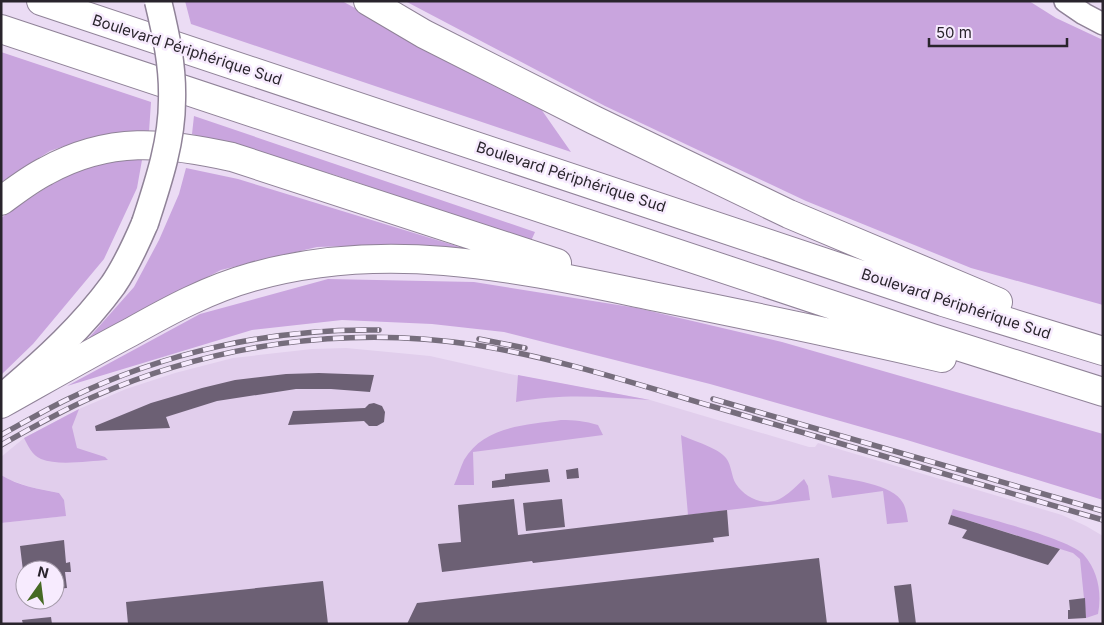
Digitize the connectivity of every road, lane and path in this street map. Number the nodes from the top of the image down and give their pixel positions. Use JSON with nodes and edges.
{"nodes":[{"id":1,"x":41,"y":1,"type":"edge"},
{"id":2,"x":158,"y":1,"type":"edge"},
{"id":3,"x":368,"y":1,"type":"edge"},
{"id":4,"x":1065,"y":1,"type":"edge"},
{"id":5,"x":1103,"y":24,"type":"edge"},
{"id":6,"x":1,"y":29,"type":"edge"},
{"id":7,"x":1,"y":201,"type":"edge"},
{"id":8,"x":805,"y":327,"type":"junction"},
{"id":9,"x":1103,"y":346,"type":"edge"},
{"id":10,"x":1103,"y":351,"type":"edge"},
{"id":11,"x":1101,"y":392,"type":"edge"},
{"id":12,"x":1,"y":398,"type":"edge"},
{"id":13,"x":1,"y":404,"type":"edge"}],
"edges":[{"from":1,"to":10,"type":"highway","name":"Boulevard Périphérique Sud"},
{"from":2,"to":12,"type":"main road","bridge":true},
{"from":3,"to":9,"type":"highway"},
{"from":4,"to":5,"type":"street"},
{"from":6,"to":11,"type":"highway"},
{"from":7,"to":8,"type":"highway"},
{"from":8,"to":11,"type":"highway"},
{"from":8,"to":13,"type":"highway"}]}
